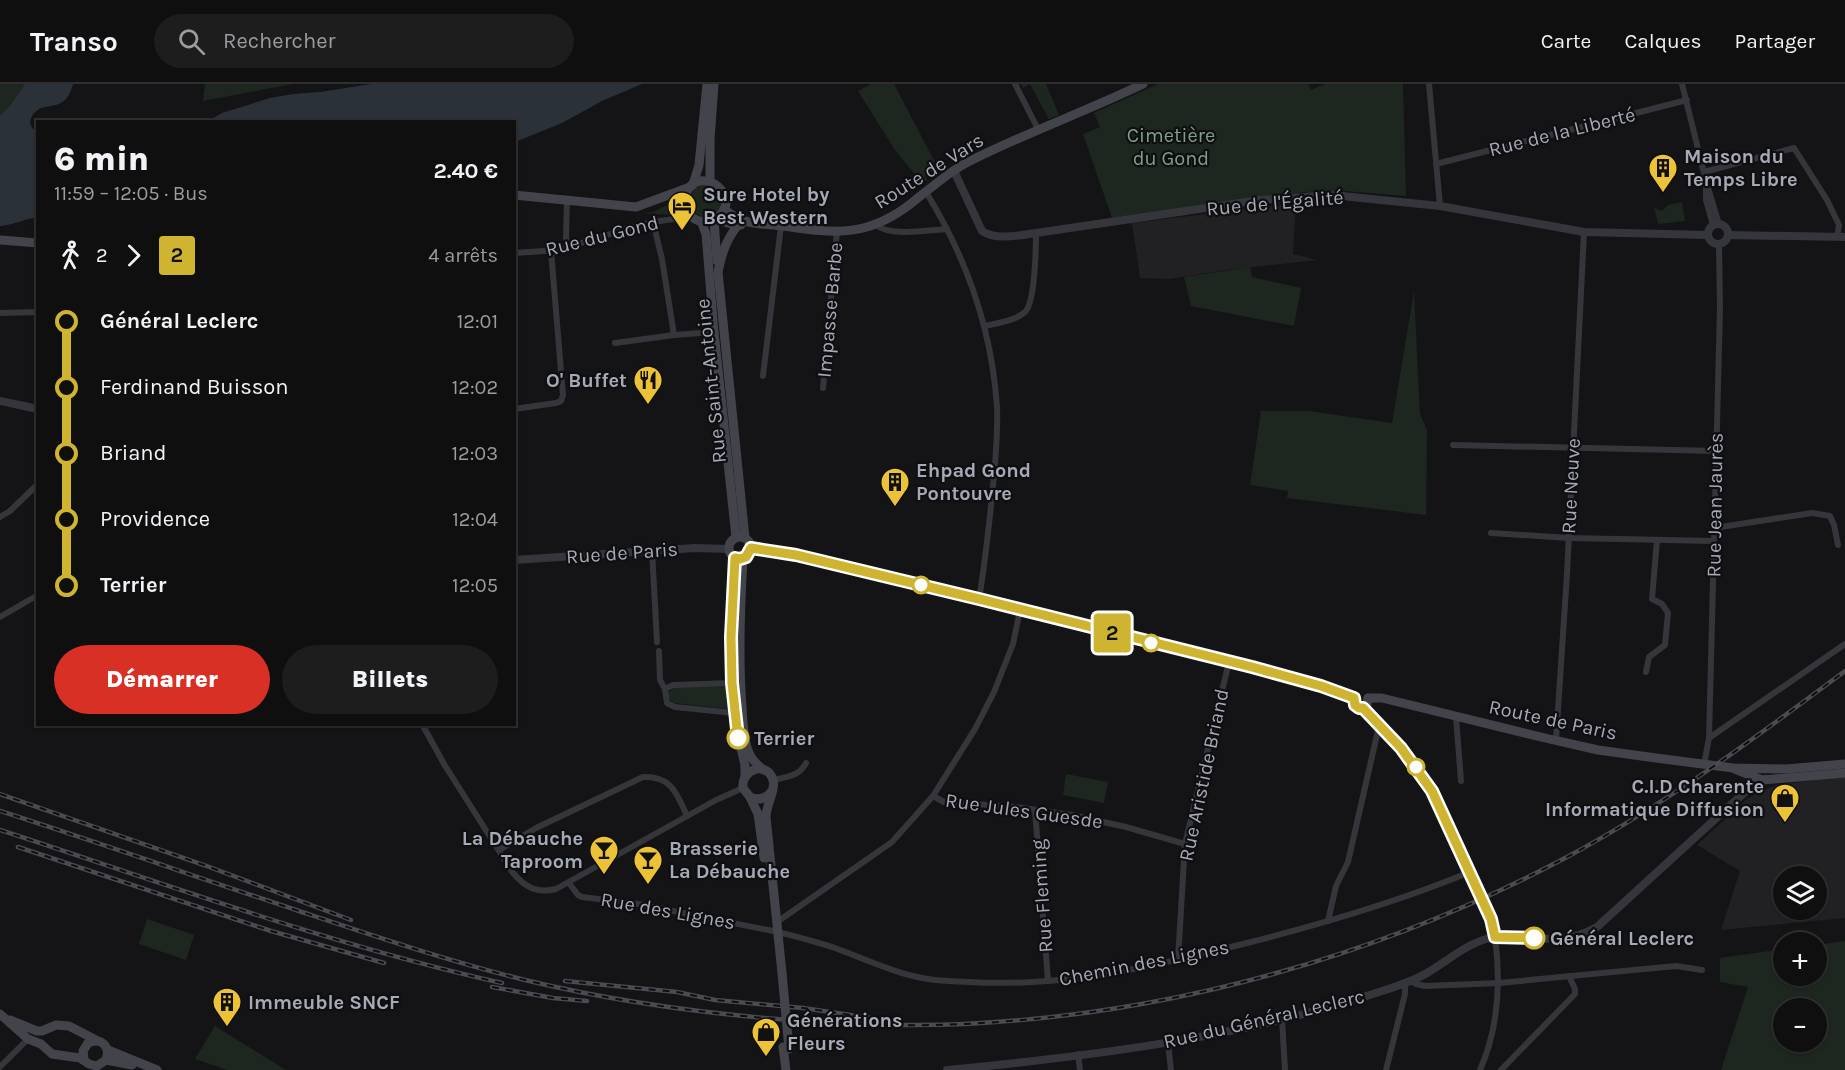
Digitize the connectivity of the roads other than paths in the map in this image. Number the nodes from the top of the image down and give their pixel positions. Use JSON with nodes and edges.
{"nodes":[{"id":1,"x":707,"y":84,"type":"edge"},
{"id":2,"x":714,"y":84,"type":"edge"},
{"id":3,"x":1015,"y":84,"type":"edge"},
{"id":4,"x":1143,"y":84,"type":"edge"},
{"id":5,"x":1429,"y":84,"type":"edge"},
{"id":6,"x":1682,"y":84,"type":"edge"},
{"id":7,"x":1687,"y":100,"type":"junction"},
{"id":8,"x":1039,"y":131,"type":"junction"},
{"id":9,"x":1436,"y":164,"type":"junction"},
{"id":10,"x":954,"y":171,"type":"junction"},
{"id":11,"x":1704,"y":172,"type":"junction"},
{"id":12,"x":710,"y":181,"type":"junction"},
{"id":13,"x":692,"y":186,"type":"junction"},
{"id":14,"x":926,"y":192,"type":"junction"},
{"id":15,"x":516,"y":195,"type":"edge"},
{"id":16,"x":668,"y":195,"type":"junction"},
{"id":17,"x":567,"y":199,"type":"junction"},
{"id":18,"x":685,"y":200,"type":"junction"},
{"id":19,"x":1440,"y":206,"type":"junction"},
{"id":20,"x":724,"y":209,"type":"junction"},
{"id":21,"x":688,"y":212,"type":"junction"},
{"id":22,"x":714,"y":220,"type":"junction"},
{"id":23,"x":653,"y":222,"type":"junction"},
{"id":24,"x":701,"y":222,"type":"junction"},
{"id":25,"x":758,"y":224,"type":"junction"},
{"id":26,"x":1716,"y":224,"type":"junction"},
{"id":27,"x":738,"y":225,"type":"junction"},
{"id":28,"x":876,"y":225,"type":"junction"},
{"id":29,"x":781,"y":226,"type":"junction"},
{"id":30,"x":947,"y":229,"type":"junction"},
{"id":31,"x":837,"y":231,"type":"junction"},
{"id":32,"x":1584,"y":232,"type":"junction"},
{"id":33,"x":1036,"y":233,"type":"junction"},
{"id":34,"x":1707,"y":235,"type":"junction"},
{"id":35,"x":1728,"y":236,"type":"junction"},
{"id":36,"x":1841,"y":237,"type":"edge"},
{"id":37,"x":0,"y":240,"type":"edge"},
{"id":38,"x":36,"y":243,"type":"edge"},
{"id":39,"x":1719,"y":244,"type":"junction"},
{"id":40,"x":568,"y":247,"type":"junction"},
{"id":41,"x":551,"y":251,"type":"junction"},
{"id":42,"x":516,"y":253,"type":"edge"},
{"id":43,"x":718,"y":272,"type":"junction"},
{"id":44,"x":36,"y":312,"type":"edge"},
{"id":45,"x":0,"y":313,"type":"edge"},
{"id":46,"x":985,"y":326,"type":"junction"},
{"id":47,"x":714,"y":332,"type":"junction"},
{"id":48,"x":674,"y":335,"type":"junction"},
{"id":49,"x":615,"y":343,"type":"dead end"},
{"id":50,"x":764,"y":376,"type":"dead end"},
{"id":51,"x":823,"y":388,"type":"dead end"},
{"id":52,"x":0,"y":401,"type":"edge"},
{"id":53,"x":36,"y":409,"type":"edge"},
{"id":54,"x":516,"y":409,"type":"edge"},
{"id":55,"x":1453,"y":445,"type":"dead end"},
{"id":56,"x":1573,"y":447,"type":"junction"},
{"id":57,"x":1716,"y":452,"type":"junction"},
{"id":58,"x":36,"y":486,"type":"edge"},
{"id":59,"x":0,"y":517,"type":"edge"},
{"id":60,"x":1714,"y":528,"type":"junction"},
{"id":61,"x":1491,"y":533,"type":"dead end"},
{"id":62,"x":741,"y":538,"type":"junction"},
{"id":63,"x":1569,"y":538,"type":"junction"},
{"id":64,"x":1657,"y":540,"type":"junction"},
{"id":65,"x":1714,"y":541,"type":"junction"},
{"id":66,"x":1838,"y":545,"type":"dead end"},
{"id":67,"x":751,"y":548,"type":"junction"},
{"id":68,"x":729,"y":549,"type":"junction"},
{"id":69,"x":652,"y":550,"type":"junction"},
{"id":70,"x":739,"y":558,"type":"junction"},
{"id":71,"x":516,"y":560,"type":"edge"},
{"id":72,"x":36,"y":596,"type":"edge"},
{"id":73,"x":979,"y":599,"type":"junction"},
{"id":74,"x":1018,"y":609,"type":"junction"},
{"id":75,"x":0,"y":617,"type":"edge"},
{"id":76,"x":657,"y":642,"type":"dead end"},
{"id":77,"x":1845,"y":644,"type":"edge"},
{"id":78,"x":658,"y":651,"type":"dead end"},
{"id":79,"x":1229,"y":662,"type":"junction"},
{"id":80,"x":1646,"y":672,"type":"dead end"},
{"id":81,"x":732,"y":683,"type":"junction"},
{"id":82,"x":665,"y":689,"type":"junction"},
{"id":83,"x":1354,"y":698,"type":"junction"},
{"id":84,"x":1368,"y":698,"type":"junction"},
{"id":85,"x":1363,"y":708,"type":"junction"},
{"id":86,"x":735,"y":713,"type":"junction"},
{"id":87,"x":1456,"y":717,"type":"junction"},
{"id":88,"x":423,"y":726,"type":"edge"},
{"id":89,"x":1379,"y":726,"type":"junction"},
{"id":90,"x":1709,"y":738,"type":"junction"},
{"id":91,"x":1556,"y":740,"type":"junction"},
{"id":92,"x":806,"y":763,"type":"dead end"},
{"id":93,"x":1845,"y":764,"type":"edge"},
{"id":94,"x":1704,"y":765,"type":"junction"},
{"id":95,"x":1830,"y":766,"type":"junction"},
{"id":96,"x":1733,"y":768,"type":"junction"},
{"id":97,"x":764,"y":770,"type":"junction"},
{"id":98,"x":1845,"y":773,"type":"edge"},
{"id":99,"x":745,"y":777,"type":"junction"},
{"id":100,"x":773,"y":780,"type":"junction"},
{"id":101,"x":1762,"y":780,"type":"junction"},
{"id":102,"x":1461,"y":781,"type":"dead end"},
{"id":103,"x":744,"y":788,"type":"junction"},
{"id":104,"x":772,"y":790,"type":"junction"},
{"id":105,"x":933,"y":796,"type":"junction"},
{"id":106,"x":750,"y":797,"type":"junction"},
{"id":107,"x":1035,"y":810,"type":"junction"},
{"id":108,"x":687,"y":816,"type":"junction"},
{"id":109,"x":1185,"y":844,"type":"junction"},
{"id":110,"x":499,"y":850,"type":"junction"},
{"id":111,"x":1470,"y":872,"type":"junction"},
{"id":112,"x":770,"y":879,"type":"junction"},
{"id":113,"x":569,"y":883,"type":"junction"},
{"id":114,"x":1328,"y":921,"type":"junction"},
{"id":115,"x":775,"y":924,"type":"junction"},
{"id":116,"x":1495,"y":937,"type":"junction"},
{"id":117,"x":1178,"y":959,"type":"junction"},
{"id":118,"x":1702,"y":970,"type":"dead end"},
{"id":119,"x":1569,"y":976,"type":"junction"},
{"id":120,"x":1499,"y":980,"type":"junction"},
{"id":121,"x":1048,"y":981,"type":"junction"},
{"id":122,"x":1408,"y":982,"type":"junction"},
{"id":123,"x":2,"y":1015,"type":"edge"},
{"id":124,"x":1282,"y":1019,"type":"junction"},
{"id":125,"x":48,"y":1029,"type":"junction"},
{"id":126,"x":28,"y":1039,"type":"junction"},
{"id":127,"x":96,"y":1040,"type":"junction"},
{"id":128,"x":1168,"y":1042,"type":"junction"},
{"id":129,"x":46,"y":1047,"type":"junction"},
{"id":130,"x":786,"y":1048,"type":"junction"},
{"id":131,"x":1078,"y":1054,"type":"junction"},
{"id":132,"x":103,"y":1061,"type":"edge"},
{"id":133,"x":87,"y":1064,"type":"edge"},
{"id":134,"x":0,"y":1067,"type":"edge"},
{"id":135,"x":155,"y":1069,"type":"edge"},
{"id":136,"x":784,"y":1070,"type":"edge"},
{"id":137,"x":792,"y":1070,"type":"edge"},
{"id":138,"x":947,"y":1070,"type":"edge"},
{"id":139,"x":1080,"y":1070,"type":"edge"},
{"id":140,"x":1171,"y":1070,"type":"edge"},
{"id":141,"x":1285,"y":1070,"type":"edge"},
{"id":142,"x":1386,"y":1070,"type":"edge"},
{"id":143,"x":1480,"y":1070,"type":"edge"},
{"id":144,"x":1501,"y":1070,"type":"edge"}],
"edges":[{"from":1,"to":13,"type":"main road"},
{"from":2,"to":12,"type":"main road"},
{"from":3,"to":8,"type":"street"},
{"from":4,"to":8,"type":"main road","name":"Route de Vars"},
{"from":5,"to":9,"type":"street"},
{"from":6,"to":7,"type":"street"},
{"from":7,"to":9,"type":"street","name":"Rue de la Liberté"},
{"from":7,"to":11,"type":"street"},
{"from":8,"to":10,"type":"main road","name":"Route de Vars"},
{"from":9,"to":19,"type":"street"},
{"from":10,"to":14,"type":"main road","name":"Route de Vars"},
{"from":10,"to":33,"type":"street","name":"Rue de l'Égalité"},
{"from":11,"to":26,"type":"street"},
{"from":11,"to":36,"type":"street"},
{"from":12,"to":13,"type":"main road"},
{"from":12,"to":20,"type":"main road"},
{"from":13,"to":16,"type":"main road"},
{"from":13,"to":18,"type":"main road"},
{"from":14,"to":28,"type":"main road","name":"Route de Vars"},
{"from":14,"to":30,"type":"street"},
{"from":15,"to":17,"type":"main road"},
{"from":16,"to":17,"type":"main road"},
{"from":16,"to":18,"type":"main road"},
{"from":17,"to":40,"type":"street"},
{"from":18,"to":21,"type":"main road"},
{"from":19,"to":32,"type":"street","name":"Rue de l'Égalité"},
{"from":19,"to":33,"type":"street","name":"Rue de l'Égalité"},
{"from":20,"to":22,"type":"main road"},
{"from":20,"to":25,"type":"main road","name":"Route de Vars"},
{"from":21,"to":23,"type":"street","name":"Rue du Gond"},
{"from":21,"to":24,"type":"main road"},
{"from":22,"to":24,"type":"main road"},
{"from":22,"to":27,"type":"main road","name":"Route de Vars"},
{"from":22,"to":43,"type":"main road"},
{"from":23,"to":40,"type":"street","name":"Rue du Gond"},
{"from":23,"to":48,"type":"street"},
{"from":24,"to":47,"type":"main road","name":"Rue Saint-Antoine"},
{"from":25,"to":27,"type":"main road","name":"Route de Vars"},
{"from":25,"to":29,"type":"main road","name":"Route de Vars"},
{"from":26,"to":34,"type":"street"},
{"from":26,"to":35,"type":"street"},
{"from":27,"to":43,"type":"main road","name":"Rue Saint-Antoine"},
{"from":28,"to":30,"type":"street"},
{"from":28,"to":31,"type":"main road","name":"Route de Vars"},
{"from":29,"to":31,"type":"main road","name":"Route de Vars"},
{"from":29,"to":50,"type":"street"},
{"from":30,"to":46,"type":"street"},
{"from":31,"to":51,"type":"street","name":"Impasse Barbe"},
{"from":32,"to":34,"type":"street","name":"Rue de l'Égalité"},
{"from":32,"to":56,"type":"street","name":"Rue Neuve"},
{"from":33,"to":46,"type":"street"},
{"from":34,"to":39,"type":"street"},
{"from":35,"to":36,"type":"street"},
{"from":35,"to":39,"type":"street"},
{"from":37,"to":38,"type":"main road"},
{"from":39,"to":57,"type":"street","name":"Rue Jean Jaurès"},
{"from":40,"to":41,"type":"street","name":"Rue du Gond"},
{"from":41,"to":42,"type":"street","name":"Rue du Gond"},
{"from":41,"to":54,"type":"street"},
{"from":43,"to":62,"type":"main road","name":"Rue Saint-Antoine"},
{"from":44,"to":45,"type":"street"},
{"from":46,"to":73,"type":"street"},
{"from":47,"to":48,"type":"street"},
{"from":47,"to":62,"type":"main road","name":"Rue Saint-Antoine"},
{"from":48,"to":49,"type":"street"},
{"from":52,"to":53,"type":"street"},
{"from":55,"to":56,"type":"street"},
{"from":56,"to":57,"type":"street"},
{"from":56,"to":63,"type":"street","name":"Rue Neuve"},
{"from":57,"to":60,"type":"street","name":"Rue Jean Jaurès"},
{"from":58,"to":59,"type":"street"},
{"from":60,"to":65,"type":"street","name":"Rue Jean Jaurès"},
{"from":60,"to":66,"type":"street"},
{"from":61,"to":63,"type":"street"},
{"from":62,"to":67,"type":"main road"},
{"from":62,"to":68,"type":"main road"},
{"from":63,"to":64,"type":"street"},
{"from":63,"to":91,"type":"street","name":"Rue Neuve"},
{"from":64,"to":65,"type":"street"},
{"from":64,"to":80,"type":"street"},
{"from":65,"to":90,"type":"street","name":"Rue Jean Jaurès"},
{"from":67,"to":70,"type":"main road"},
{"from":67,"to":73,"type":"main road"},
{"from":68,"to":69,"type":"street","name":"Rue de Paris"},
{"from":68,"to":70,"type":"main road"},
{"from":69,"to":71,"type":"street","name":"Rue de Paris"},
{"from":69,"to":76,"type":"street"},
{"from":70,"to":81,"type":"main road"},
{"from":70,"to":97,"type":"main road"},
{"from":72,"to":75,"type":"street"},
{"from":73,"to":74,"type":"main road"},
{"from":74,"to":79,"type":"main road"},
{"from":74,"to":105,"type":"street"},
{"from":77,"to":90,"type":"street"},
{"from":78,"to":82,"type":"street"},
{"from":79,"to":83,"type":"main road"},
{"from":79,"to":109,"type":"street","name":"Rue Aristide Briand"},
{"from":81,"to":82,"type":"street"},
{"from":81,"to":86,"type":"main road"},
{"from":82,"to":86,"type":"street"},
{"from":83,"to":84,"type":"main road"},
{"from":83,"to":85,"type":"main road"},
{"from":84,"to":85,"type":"main road"},
{"from":84,"to":87,"type":"main road","name":"Route de Paris"},
{"from":85,"to":89,"type":"street"},
{"from":86,"to":99,"type":"main road"},
{"from":87,"to":91,"type":"main road","name":"Route de Paris"},
{"from":87,"to":102,"type":"street"},
{"from":88,"to":110,"type":"street"},
{"from":89,"to":111,"type":"street"},
{"from":89,"to":114,"type":"street"},
{"from":90,"to":94,"type":"street","name":"Rue Jean Jaurès"},
{"from":91,"to":94,"type":"main road","name":"Route de Paris"},
{"from":92,"to":100,"type":"street"},
{"from":93,"to":95,"type":"main road","name":"Route de Paris"},
{"from":94,"to":96,"type":"main road","name":"Route de Paris"},
{"from":95,"to":96,"type":"main road","name":"Route de Paris"},
{"from":95,"to":101,"type":"street","name":"Route de Paris"},
{"from":96,"to":101,"type":"main road","name":"Route de Paris"},
{"from":97,"to":99,"type":"main road"},
{"from":97,"to":100,"type":"main road"},
{"from":98,"to":101,"type":"main road","name":"Route de Paris"},
{"from":99,"to":103,"type":"main road"},
{"from":100,"to":104,"type":"main road"},
{"from":101,"to":116,"type":"street","name":"Rue du Général Leclerc"},
{"from":103,"to":106,"type":"main road"},
{"from":103,"to":108,"type":"street"},
{"from":104,"to":106,"type":"main road"},
{"from":104,"to":112,"type":"main road"},
{"from":105,"to":107,"type":"street","name":"Rue Jules Guesde"},
{"from":105,"to":115,"type":"street"},
{"from":106,"to":112,"type":"main road"},
{"from":107,"to":109,"type":"street","name":"Rue Jules Guesde"},
{"from":107,"to":121,"type":"street","name":"Rue Fleming"},
{"from":108,"to":110,"type":"street"},
{"from":108,"to":113,"type":"street"},
{"from":109,"to":117,"type":"street","name":"Rue Aristide Briand"},
{"from":110,"to":113,"type":"street"},
{"from":111,"to":114,"type":"street","name":"Chemin des Lignes"},
{"from":111,"to":116,"type":"street","bridge":true},
{"from":112,"to":115,"type":"main road"},
{"from":113,"to":115,"type":"street","name":"Rue des Lignes"},
{"from":114,"to":117,"type":"street","name":"Chemin des Lignes"},
{"from":115,"to":121,"type":"street","name":"Chemin des Lignes"},
{"from":115,"to":130,"type":"main road"},
{"from":116,"to":120,"type":"street"},
{"from":116,"to":122,"type":"street","name":"Rue du Général Leclerc"},
{"from":117,"to":121,"type":"street","name":"Chemin des Lignes"},
{"from":118,"to":119,"type":"street"},
{"from":119,"to":120,"type":"street"},
{"from":119,"to":144,"type":"street"},
{"from":120,"to":122,"type":"street"},
{"from":120,"to":143,"type":"street"},
{"from":122,"to":124,"type":"street","name":"Rue du Général Leclerc"},
{"from":122,"to":142,"type":"street"},
{"from":123,"to":125,"type":"main road"},
{"from":123,"to":126,"type":"main road"},
{"from":124,"to":128,"type":"street","name":"Rue du Général Leclerc"},
{"from":124,"to":141,"type":"street"},
{"from":125,"to":127,"type":"main road"},
{"from":125,"to":129,"type":"main road"},
{"from":126,"to":129,"type":"main road"},
{"from":126,"to":134,"type":"street"},
{"from":127,"to":132,"type":"main road"},
{"from":127,"to":133,"type":"main road"},
{"from":128,"to":131,"type":"street","name":"Rue du Général Leclerc"},
{"from":128,"to":140,"type":"street"},
{"from":129,"to":133,"type":"main road"},
{"from":130,"to":136,"type":"main road"},
{"from":130,"to":137,"type":"main road"},
{"from":131,"to":138,"type":"street","name":"Rue du Général Leclerc"},
{"from":131,"to":139,"type":"street"},
{"from":132,"to":133,"type":"main road"},
{"from":132,"to":135,"type":"main road"}]}
